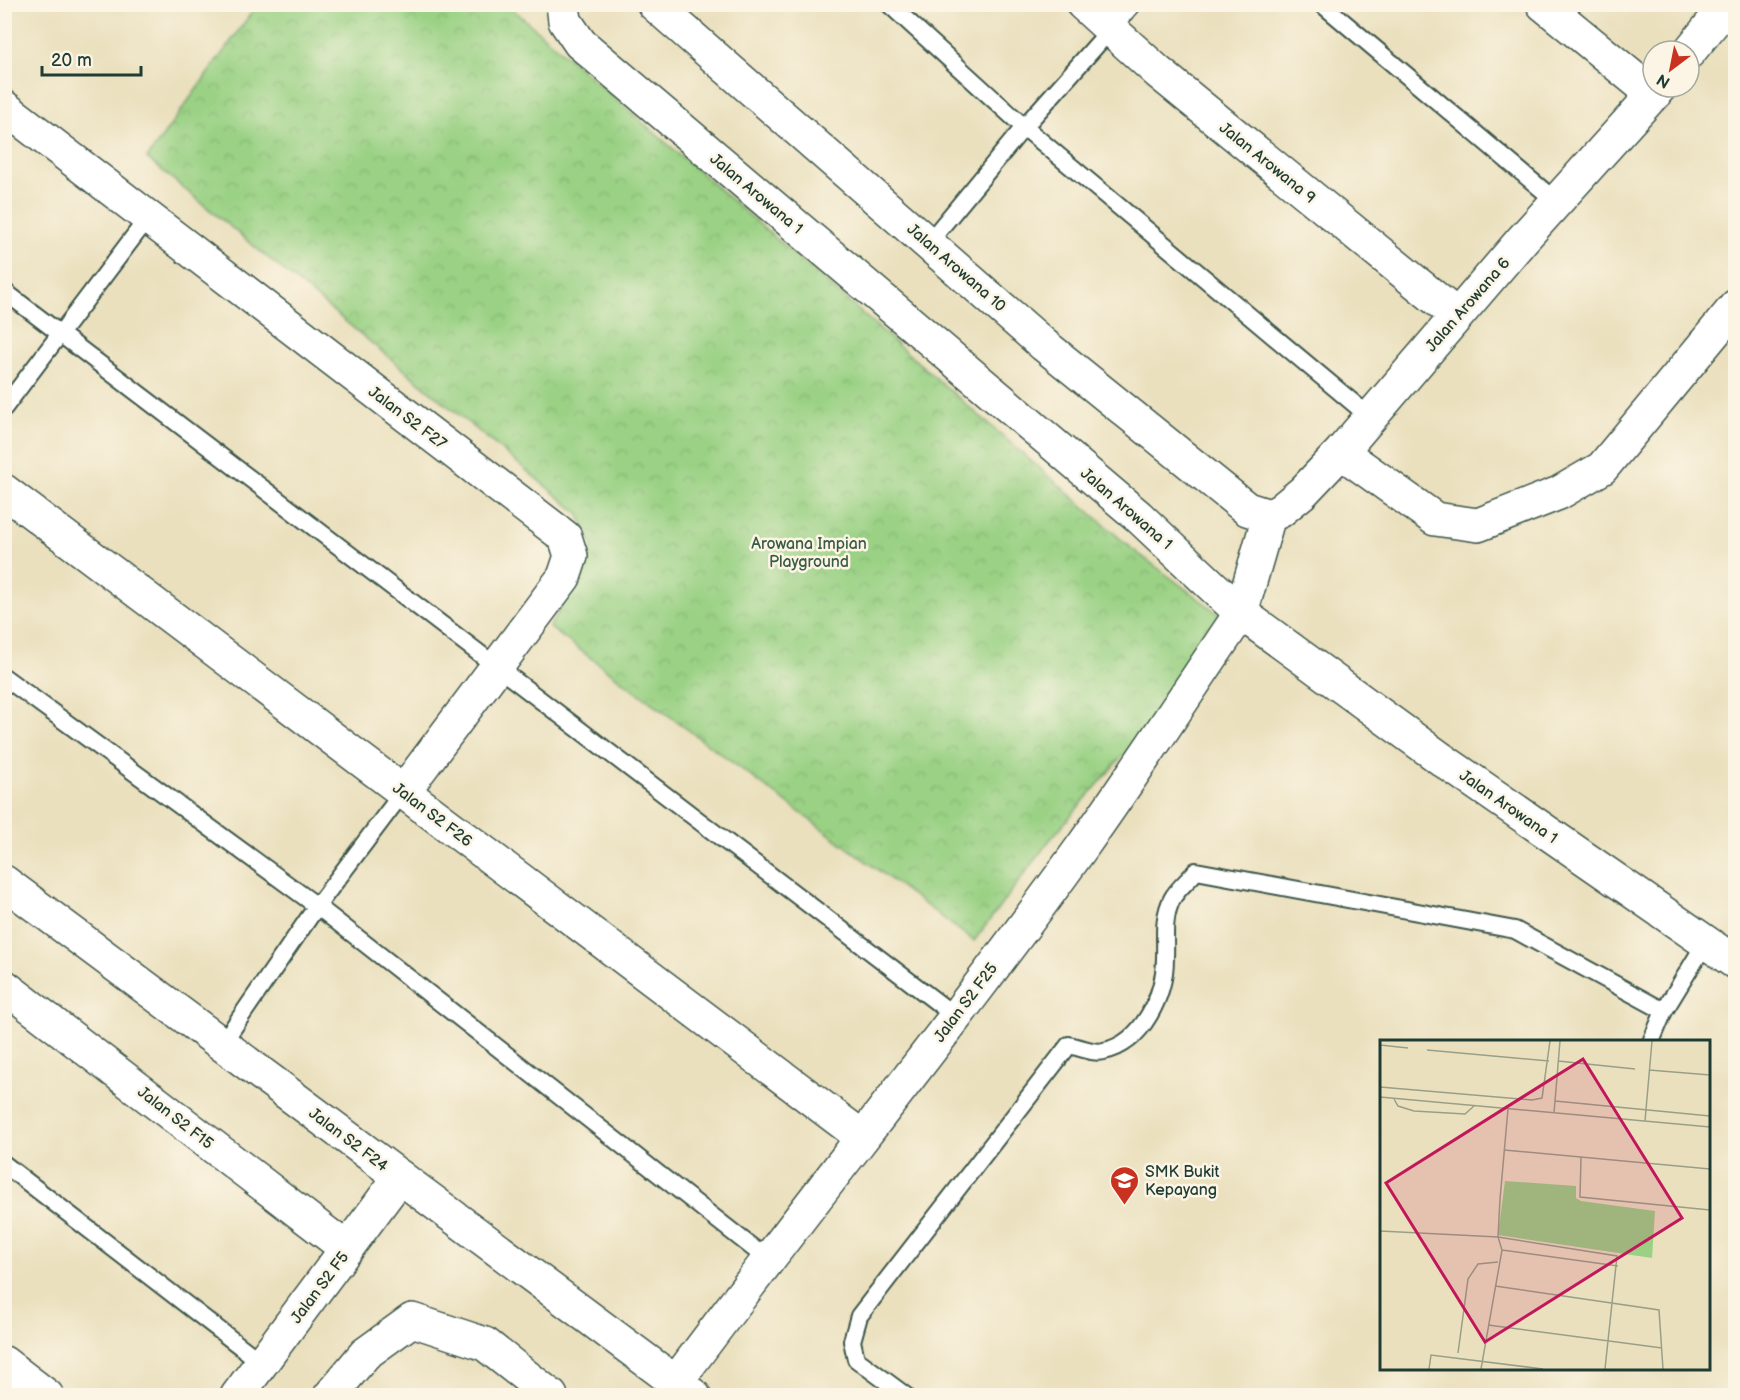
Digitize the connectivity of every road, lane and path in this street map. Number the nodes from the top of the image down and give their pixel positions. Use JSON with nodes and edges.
{"nodes":[{"id":1,"x":563,"y":4,"type":"edge"},
{"id":2,"x":654,"y":4,"type":"edge"},
{"id":3,"x":889,"y":4,"type":"edge"},
{"id":4,"x":1083,"y":4,"type":"edge"},
{"id":5,"x":1133,"y":4,"type":"edge"},
{"id":6,"x":1322,"y":4,"type":"edge"},
{"id":7,"x":1543,"y":4,"type":"edge"},
{"id":8,"x":1728,"y":4,"type":"edge"},
{"id":9,"x":1111,"y":30,"type":"junction"},
{"id":10,"x":1700,"y":39,"type":"edge"},
{"id":11,"x":1641,"y":79,"type":"edge"},
{"id":12,"x":1650,"y":99,"type":"edge"},
{"id":13,"x":4,"y":107,"type":"edge"},
{"id":14,"x":1024,"y":127,"type":"junction"},
{"id":15,"x":1558,"y":202,"type":"junction"},
{"id":16,"x":147,"y":219,"type":"junction"},
{"id":17,"x":929,"y":242,"type":"junction"},
{"id":18,"x":4,"y":291,"type":"edge"},
{"id":19,"x":1736,"y":306,"type":"edge"},
{"id":20,"x":1456,"y":315,"type":"junction"},
{"id":21,"x":59,"y":333,"type":"junction"},
{"id":22,"x":4,"y":408,"type":"edge"},
{"id":23,"x":1370,"y":417,"type":"junction"},
{"id":24,"x":1341,"y":452,"type":"junction"},
{"id":25,"x":4,"y":490,"type":"edge"},
{"id":26,"x":1269,"y":516,"type":"junction"},
{"id":27,"x":1241,"y":613,"type":"junction"},
{"id":28,"x":498,"y":667,"type":"junction"},
{"id":29,"x":4,"y":677,"type":"edge"},
{"id":30,"x":403,"y":792,"type":"junction"},
{"id":31,"x":4,"y":882,"type":"edge"},
{"id":32,"x":317,"y":906,"type":"junction"},
{"id":33,"x":1706,"y":942,"type":"junction"},
{"id":34,"x":1736,"y":963,"type":"edge"},
{"id":35,"x":4,"y":986,"type":"edge"},
{"id":36,"x":1664,"y":1011,"type":"junction"},
{"id":37,"x":955,"y":1016,"type":"junction"},
{"id":38,"x":1651,"y":1040,"type":"edge"},
{"id":39,"x":222,"y":1044,"type":"junction"},
{"id":40,"x":862,"y":1137,"type":"junction"},
{"id":41,"x":4,"y":1164,"type":"edge"},
{"id":42,"x":400,"y":1177,"type":"junction"},
{"id":43,"x":346,"y":1249,"type":"junction"},
{"id":44,"x":767,"y":1259,"type":"junction"},
{"id":45,"x":4,"y":1363,"type":"edge"},
{"id":46,"x":262,"y":1363,"type":"junction"},
{"id":47,"x":685,"y":1389,"type":"edge"},
{"id":48,"x":47,"y":1395,"type":"edge"},
{"id":49,"x":237,"y":1395,"type":"edge"},
{"id":50,"x":330,"y":1395,"type":"edge"},
{"id":51,"x":551,"y":1395,"type":"edge"},
{"id":52,"x":906,"y":1395,"type":"edge"}],
"edges":[{"from":1,"to":27,"type":"street","name":"Jalan Arowana 1"},
{"from":2,"to":17,"type":"street","name":"Jalan Arowana 10"},
{"from":3,"to":14,"type":"lane"},
{"from":4,"to":9,"type":"street","name":"Jalan Arowana 9"},
{"from":5,"to":9,"type":"lane"},
{"from":6,"to":15,"type":"lane"},
{"from":7,"to":11,"type":"street"},
{"from":8,"to":10,"type":"street"},
{"from":9,"to":14,"type":"lane"},
{"from":9,"to":20,"type":"street","name":"Jalan Arowana 9"},
{"from":12,"to":15,"type":"street","name":"Jalan Arowana 6"},
{"from":13,"to":16,"type":"street","name":"Jalan S2 F27"},
{"from":14,"to":17,"type":"lane"},
{"from":14,"to":23,"type":"lane"},
{"from":15,"to":20,"type":"street","name":"Jalan Arowana 6"},
{"from":16,"to":21,"type":"lane"},
{"from":16,"to":28,"type":"street","name":"Jalan S2 F27"},
{"from":17,"to":26,"type":"street","name":"Jalan Arowana 10"},
{"from":18,"to":21,"type":"lane"},
{"from":19,"to":24,"type":"street"},
{"from":20,"to":23,"type":"street","name":"Jalan Arowana 6"},
{"from":21,"to":22,"type":"lane"},
{"from":21,"to":28,"type":"lane"},
{"from":23,"to":24,"type":"street","name":"Jalan Arowana 6"},
{"from":24,"to":26,"type":"street","name":"Jalan Arowana 6"},
{"from":25,"to":30,"type":"street","name":"Jalan S2 F26"},
{"from":26,"to":27,"type":"street","name":"Jalan S2 F25"},
{"from":27,"to":33,"type":"street","name":"Jalan Arowana 1"},
{"from":27,"to":37,"type":"street","name":"Jalan S2 F25"},
{"from":28,"to":30,"type":"street","name":"Jalan S2 F27"},
{"from":28,"to":37,"type":"lane"},
{"from":29,"to":32,"type":"lane"},
{"from":30,"to":32,"type":"lane"},
{"from":30,"to":40,"type":"street","name":"Jalan S2 F26"},
{"from":31,"to":39,"type":"street","name":"Jalan S2 F24"},
{"from":32,"to":39,"type":"lane"},
{"from":32,"to":44,"type":"lane"},
{"from":33,"to":34,"type":"street","name":"Jalan Arowana 1"},
{"from":33,"to":36,"type":"lane"},
{"from":35,"to":43,"type":"street","name":"Jalan S2 F15"},
{"from":36,"to":38,"type":"lane"},
{"from":36,"to":52,"type":"lane"},
{"from":37,"to":40,"type":"street","name":"Jalan S2 F25"},
{"from":39,"to":42,"type":"street","name":"Jalan S2 F24"},
{"from":40,"to":44,"type":"street","name":"Jalan S2 F25"},
{"from":41,"to":46,"type":"lane"},
{"from":42,"to":43,"type":"street","name":"Jalan S2 F5"},
{"from":42,"to":47,"type":"street","name":"Jalan S2 F24"},
{"from":43,"to":46,"type":"street","name":"Jalan S2 F5"},
{"from":44,"to":47,"type":"street","name":"Jalan S2 F25"},
{"from":45,"to":48,"type":"street"},
{"from":46,"to":49,"type":"street","name":"Jalan S2 F5"},
{"from":50,"to":51,"type":"street"}]}
